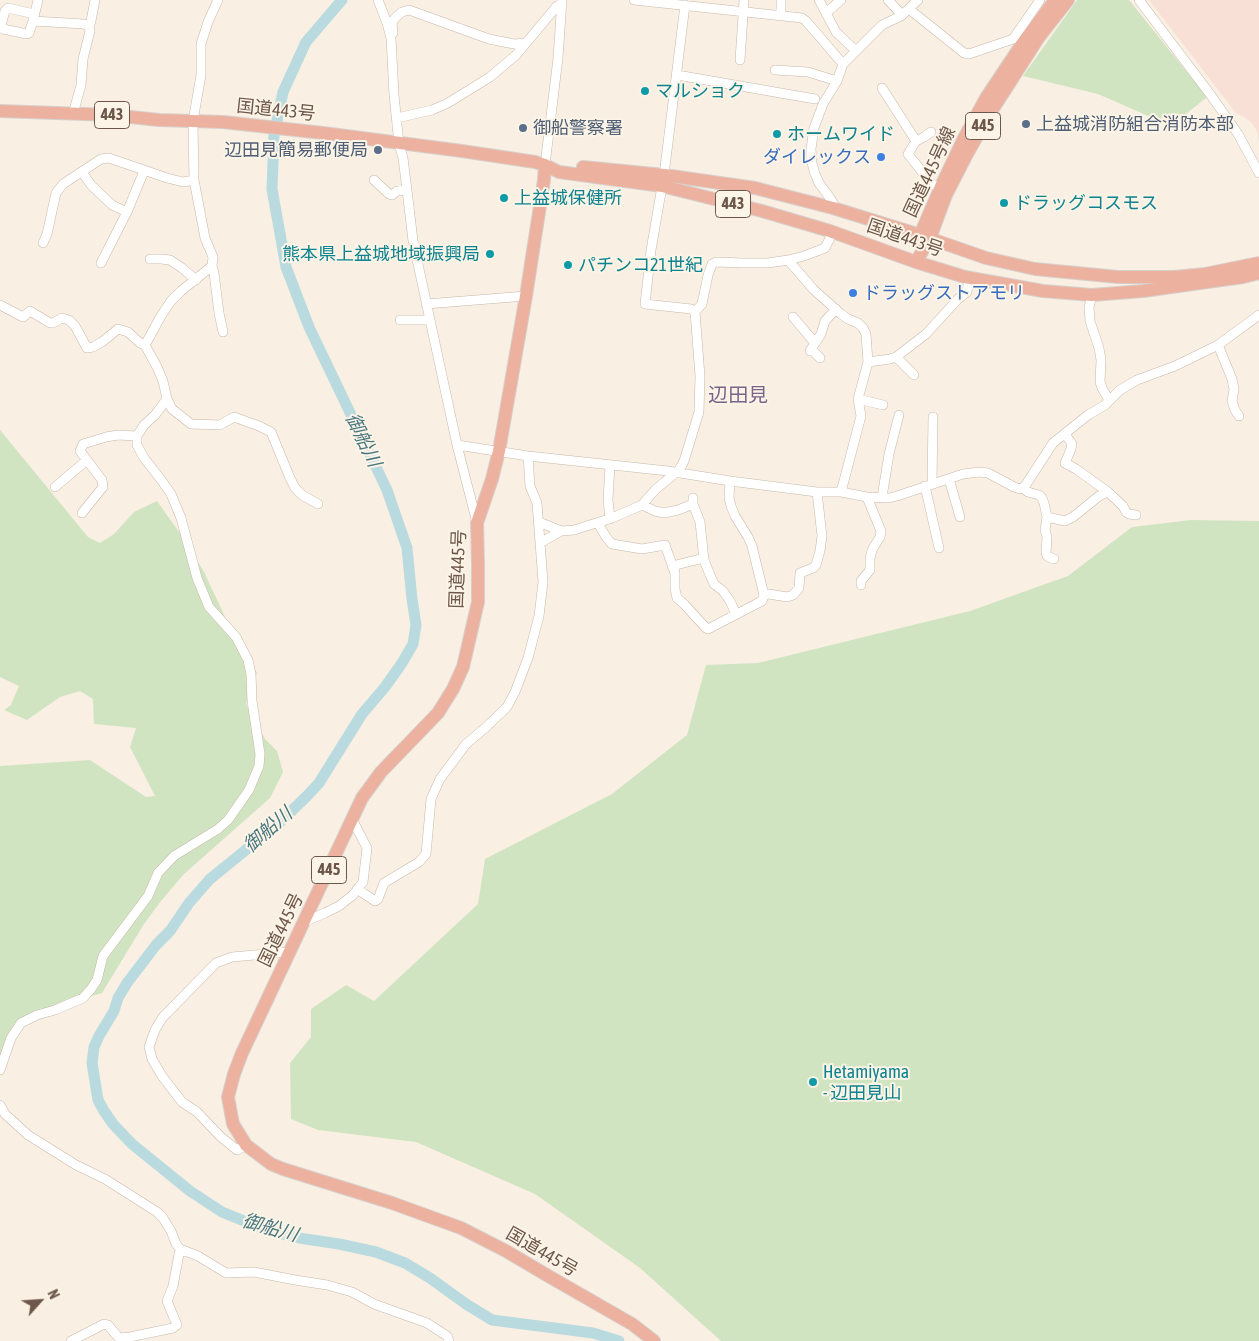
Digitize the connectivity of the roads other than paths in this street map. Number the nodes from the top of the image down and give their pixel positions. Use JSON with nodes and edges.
{"nodes":[{"id":1,"x":38,"y":0,"type":"edge"},
{"id":2,"x":95,"y":0,"type":"edge"},
{"id":3,"x":218,"y":0,"type":"edge"},
{"id":4,"x":378,"y":0,"type":"edge"},
{"id":5,"x":634,"y":0,"type":"edge"},
{"id":6,"x":744,"y":0,"type":"edge"},
{"id":7,"x":781,"y":0,"type":"edge"},
{"id":8,"x":819,"y":0,"type":"edge"},
{"id":9,"x":841,"y":0,"type":"edge"},
{"id":10,"x":888,"y":0,"type":"edge"},
{"id":11,"x":918,"y":0,"type":"edge"},
{"id":12,"x":1040,"y":0,"type":"edge"},
{"id":13,"x":1054,"y":0,"type":"edge"},
{"id":14,"x":1068,"y":0,"type":"edge"},
{"id":15,"x":1139,"y":0,"type":"edge"},
{"id":16,"x":562,"y":2,"type":"edge"},
{"id":17,"x":683,"y":3,"type":"edge"},
{"id":18,"x":705,"y":4,"type":"edge"},
{"id":19,"x":743,"y":12,"type":"junction"},
{"id":20,"x":906,"y":12,"type":"junction"},
{"id":21,"x":826,"y":13,"type":"junction"},
{"id":22,"x":781,"y":16,"type":"junction"},
{"id":23,"x":88,"y":27,"type":"junction"},
{"id":24,"x":391,"y":38,"type":"junction"},
{"id":25,"x":1017,"y":42,"type":"junction"},
{"id":26,"x":526,"y":43,"type":"junction"},
{"id":27,"x":856,"y":51,"type":"junction"},
{"id":28,"x":740,"y":60,"type":"dead end"},
{"id":29,"x":843,"y":64,"type":"junction"},
{"id":30,"x":775,"y":70,"type":"dead end"},
{"id":31,"x":677,"y":75,"type":"junction"},
{"id":32,"x":837,"y":81,"type":"junction"},
{"id":33,"x":882,"y":88,"type":"dead end"},
{"id":34,"x":814,"y":99,"type":"dead end"},
{"id":35,"x":0,"y":111,"type":"edge"},
{"id":36,"x":73,"y":114,"type":"junction"},
{"id":37,"x":397,"y":118,"type":"junction"},
{"id":38,"x":192,"y":121,"type":"junction"},
{"id":39,"x":931,"y":132,"type":"dead end"},
{"id":40,"x":916,"y":141,"type":"junction"},
{"id":41,"x":399,"y":144,"type":"junction"},
{"id":42,"x":545,"y":165,"type":"junction"},
{"id":43,"x":144,"y":170,"type":"junction"},
{"id":44,"x":82,"y":172,"type":"junction"},
{"id":45,"x":1259,"y":173,"type":"edge"},
{"id":46,"x":194,"y":180,"type":"junction"},
{"id":47,"x":374,"y":180,"type":"dead end"},
{"id":48,"x":663,"y":180,"type":"junction"},
{"id":49,"x":940,"y":188,"type":"junction"},
{"id":50,"x":407,"y":190,"type":"junction"},
{"id":51,"x":833,"y":208,"type":"junction"},
{"id":52,"x":127,"y":212,"type":"junction"},
{"id":53,"x":830,"y":231,"type":"junction"},
{"id":54,"x":925,"y":236,"type":"junction"},
{"id":55,"x":43,"y":243,"type":"dead end"},
{"id":56,"x":150,"y":259,"type":"dead end"},
{"id":57,"x":788,"y":260,"type":"junction"},
{"id":58,"x":916,"y":262,"type":"junction"},
{"id":59,"x":1007,"y":262,"type":"junction"},
{"id":60,"x":1259,"y":263,"type":"edge"},
{"id":61,"x":102,"y":264,"type":"dead end"},
{"id":62,"x":212,"y":266,"type":"junction"},
{"id":63,"x":1259,"y":273,"type":"edge"},
{"id":64,"x":1092,"y":274,"type":"junction"},
{"id":65,"x":969,"y":277,"type":"junction"},
{"id":66,"x":196,"y":280,"type":"junction"},
{"id":67,"x":1002,"y":284,"type":"junction"},
{"id":68,"x":1092,"y":295,"type":"junction"},
{"id":69,"x":526,"y":296,"type":"junction"},
{"id":70,"x":426,"y":304,"type":"junction"},
{"id":71,"x":0,"y":305,"type":"edge"},
{"id":72,"x":836,"y":309,"type":"junction"},
{"id":73,"x":695,"y":312,"type":"junction"},
{"id":74,"x":1259,"y":315,"type":"edge"},
{"id":75,"x":792,"y":317,"type":"dead end"},
{"id":76,"x":400,"y":320,"type":"dead end"},
{"id":77,"x":429,"y":320,"type":"junction"},
{"id":78,"x":223,"y":332,"type":"dead end"},
{"id":79,"x":145,"y":345,"type":"junction"},
{"id":80,"x":1218,"y":345,"type":"junction"},
{"id":81,"x":812,"y":348,"type":"junction"},
{"id":82,"x":896,"y":357,"type":"junction"},
{"id":83,"x":820,"y":358,"type":"dead end"},
{"id":84,"x":868,"y":362,"type":"junction"},
{"id":85,"x":914,"y":375,"type":"dead end"},
{"id":86,"x":167,"y":399,"type":"junction"},
{"id":87,"x":858,"y":399,"type":"junction"},
{"id":88,"x":1109,"y":400,"type":"junction"},
{"id":89,"x":882,"y":405,"type":"dead end"},
{"id":90,"x":899,"y":415,"type":"dead end"},
{"id":91,"x":1239,"y":416,"type":"dead end"},
{"id":92,"x":933,"y":417,"type":"dead end"},
{"id":93,"x":1065,"y":434,"type":"junction"},
{"id":94,"x":137,"y":436,"type":"junction"},
{"id":95,"x":457,"y":445,"type":"junction"},
{"id":96,"x":499,"y":451,"type":"junction"},
{"id":97,"x":528,"y":456,"type":"junction"},
{"id":98,"x":87,"y":460,"type":"junction"},
{"id":99,"x":610,"y":465,"type":"junction"},
{"id":100,"x":676,"y":473,"type":"junction"},
{"id":101,"x":949,"y":479,"type":"junction"},
{"id":102,"x":730,"y":481,"type":"junction"},
{"id":103,"x":928,"y":485,"type":"junction"},
{"id":104,"x":55,"y":487,"type":"dead end"},
{"id":105,"x":1023,"y":488,"type":"junction"},
{"id":106,"x":817,"y":492,"type":"junction"},
{"id":107,"x":841,"y":492,"type":"junction"},
{"id":108,"x":1108,"y":492,"type":"junction"},
{"id":109,"x":867,"y":497,"type":"junction"},
{"id":110,"x":882,"y":497,"type":"junction"},
{"id":111,"x":318,"y":504,"type":"dead end"},
{"id":112,"x":642,"y":505,"type":"junction"},
{"id":113,"x":82,"y":513,"type":"dead end"},
{"id":114,"x":1136,"y":515,"type":"dead end"},
{"id":115,"x":960,"y":517,"type":"dead end"},
{"id":116,"x":1047,"y":517,"type":"junction"},
{"id":117,"x":610,"y":519,"type":"junction"},
{"id":118,"x":539,"y":522,"type":"junction"},
{"id":119,"x":477,"y":523,"type":"junction"},
{"id":120,"x":598,"y":523,"type":"junction"},
{"id":121,"x":561,"y":532,"type":"junction"},
{"id":122,"x":540,"y":543,"type":"junction"},
{"id":123,"x":939,"y":548,"type":"dead end"},
{"id":124,"x":704,"y":558,"type":"junction"},
{"id":125,"x":1054,"y":559,"type":"dead end"},
{"id":126,"x":672,"y":566,"type":"junction"},
{"id":127,"x":861,"y":585,"type":"dead end"},
{"id":128,"x":764,"y":595,"type":"junction"},
{"id":129,"x":736,"y":614,"type":"junction"},
{"id":130,"x":352,"y":819,"type":"junction"},
{"id":131,"x":357,"y":889,"type":"junction"},
{"id":132,"x":304,"y":922,"type":"junction"},
{"id":133,"x":289,"y":952,"type":"junction"},
{"id":134,"x":0,"y":1070,"type":"edge"},
{"id":135,"x":0,"y":1105,"type":"edge"},
{"id":136,"x":246,"y":1145,"type":"junction"},
{"id":137,"x":180,"y":1249,"type":"junction"},
{"id":138,"x":71,"y":1341,"type":"edge"},
{"id":139,"x":450,"y":1341,"type":"edge"},
{"id":140,"x":654,"y":1341,"type":"edge"}],
"edges":[{"from":1,"to":23,"type":"street"},
{"from":2,"to":23,"type":"street"},
{"from":3,"to":38,"type":"street"},
{"from":4,"to":24,"type":"street"},
{"from":5,"to":17,"type":"street"},
{"from":6,"to":19,"type":"street"},
{"from":7,"to":22,"type":"street"},
{"from":8,"to":21,"type":"street"},
{"from":9,"to":21,"type":"street"},
{"from":10,"to":20,"type":"street"},
{"from":11,"to":20,"type":"street"},
{"from":12,"to":25,"type":"street"},
{"from":13,"to":25,"type":"highway","name":"国道445号線","number":"445"},
{"from":14,"to":54,"type":"highway","number":"445"},
{"from":15,"to":45,"type":"street"},
{"from":16,"to":26,"type":"street"},
{"from":16,"to":42,"type":"street"},
{"from":17,"to":18,"type":"street"},
{"from":17,"to":31,"type":"street"},
{"from":18,"to":19,"type":"street"},
{"from":19,"to":22,"type":"street"},
{"from":19,"to":28,"type":"street"},
{"from":20,"to":25,"type":"street"},
{"from":20,"to":27,"type":"street"},
{"from":21,"to":27,"type":"street"},
{"from":22,"to":29,"type":"street"},
{"from":23,"to":36,"type":"street"},
{"from":24,"to":26,"type":"street"},
{"from":24,"to":37,"type":"street"},
{"from":25,"to":49,"type":"highway","name":"国道445号線","number":"445"},
{"from":26,"to":37,"type":"street"},
{"from":27,"to":29,"type":"street"},
{"from":29,"to":32,"type":"street"},
{"from":30,"to":32,"type":"street"},
{"from":31,"to":34,"type":"street"},
{"from":31,"to":48,"type":"street"},
{"from":32,"to":51,"type":"street"},
{"from":33,"to":40,"type":"street"},
{"from":35,"to":36,"type":"highway","name":"国道443号","number":"443"},
{"from":36,"to":38,"type":"highway","name":"国道443号","number":"443"},
{"from":37,"to":41,"type":"street"},
{"from":38,"to":41,"type":"highway","name":"国道443号","number":"443"},
{"from":38,"to":46,"type":"street"},
{"from":39,"to":40,"type":"street"},
{"from":40,"to":49,"type":"street"},
{"from":41,"to":42,"type":"highway","name":"国道443号","number":"443"},
{"from":41,"to":50,"type":"street"},
{"from":42,"to":48,"type":"highway","name":"国道443号","number":"443"},
{"from":42,"to":69,"type":"highway","name":"国道445号","number":"445"},
{"from":43,"to":44,"type":"street"},
{"from":43,"to":46,"type":"street"},
{"from":43,"to":52,"type":"street"},
{"from":44,"to":52,"type":"street"},
{"from":44,"to":55,"type":"street"},
{"from":46,"to":62,"type":"street"},
{"from":47,"to":50,"type":"street"},
{"from":48,"to":51,"type":"highway","name":"国道443号","number":"443"},
{"from":48,"to":53,"type":"highway","name":"国道443号","number":"443"},
{"from":48,"to":73,"type":"street"},
{"from":49,"to":54,"type":"highway","name":"国道445号線","number":"445"},
{"from":50,"to":70,"type":"street"},
{"from":51,"to":53,"type":"highway"},
{"from":51,"to":54,"type":"highway","name":"国道443号","number":"443"},
{"from":52,"to":61,"type":"street"},
{"from":53,"to":57,"type":"street"},
{"from":53,"to":58,"type":"highway","name":"国道443号","number":"443"},
{"from":54,"to":58,"type":"highway","number":"445"},
{"from":54,"to":59,"type":"highway","name":"国道443号","number":"443"},
{"from":56,"to":66,"type":"street"},
{"from":57,"to":72,"type":"street"},
{"from":57,"to":73,"type":"street"},
{"from":58,"to":65,"type":"highway","name":"国道443号","number":"443"},
{"from":59,"to":64,"type":"highway","name":"国道443号","number":"443"},
{"from":59,"to":67,"type":"highway"},
{"from":60,"to":64,"type":"highway","name":"国道443号","number":"443"},
{"from":62,"to":66,"type":"street"},
{"from":62,"to":78,"type":"street"},
{"from":63,"to":68,"type":"highway","name":"国道443号","number":"443"},
{"from":64,"to":68,"type":"highway"},
{"from":65,"to":67,"type":"highway","name":"国道443号","number":"443"},
{"from":65,"to":82,"type":"street"},
{"from":66,"to":79,"type":"street"},
{"from":67,"to":68,"type":"highway","name":"国道443号","number":"443"},
{"from":68,"to":88,"type":"street"},
{"from":69,"to":70,"type":"street"},
{"from":69,"to":96,"type":"highway","name":"国道445号","number":"445"},
{"from":70,"to":77,"type":"street"},
{"from":71,"to":79,"type":"street"},
{"from":72,"to":81,"type":"street"},
{"from":72,"to":84,"type":"street"},
{"from":73,"to":100,"type":"street"},
{"from":74,"to":80,"type":"street"},
{"from":75,"to":81,"type":"street"},
{"from":76,"to":77,"type":"street"},
{"from":77,"to":95,"type":"street"},
{"from":79,"to":86,"type":"street"},
{"from":80,"to":88,"type":"street"},
{"from":80,"to":91,"type":"street"},
{"from":81,"to":83,"type":"street"},
{"from":82,"to":84,"type":"street"},
{"from":82,"to":85,"type":"street"},
{"from":84,"to":87,"type":"street"},
{"from":86,"to":94,"type":"street"},
{"from":86,"to":111,"type":"street"},
{"from":87,"to":89,"type":"street"},
{"from":87,"to":107,"type":"street"},
{"from":88,"to":93,"type":"street"},
{"from":90,"to":110,"type":"street"},
{"from":92,"to":103,"type":"street"},
{"from":93,"to":105,"type":"street"},
{"from":93,"to":108,"type":"street"},
{"from":94,"to":98,"type":"street"},
{"from":94,"to":134,"type":"street"},
{"from":95,"to":96,"type":"street"},
{"from":95,"to":119,"type":"street"},
{"from":96,"to":97,"type":"street"},
{"from":96,"to":119,"type":"highway","name":"国道445号","number":"445"},
{"from":97,"to":99,"type":"street"},
{"from":97,"to":118,"type":"street"},
{"from":98,"to":104,"type":"street"},
{"from":98,"to":113,"type":"street"},
{"from":99,"to":100,"type":"street"},
{"from":99,"to":117,"type":"street"},
{"from":100,"to":102,"type":"street"},
{"from":100,"to":112,"type":"street"},
{"from":101,"to":103,"type":"street"},
{"from":101,"to":105,"type":"street"},
{"from":101,"to":115,"type":"street"},
{"from":102,"to":106,"type":"street"},
{"from":102,"to":128,"type":"street"},
{"from":103,"to":110,"type":"street"},
{"from":103,"to":123,"type":"street"},
{"from":105,"to":116,"type":"street"},
{"from":106,"to":107,"type":"street"},
{"from":106,"to":128,"type":"street"},
{"from":107,"to":109,"type":"street"},
{"from":108,"to":114,"type":"street"},
{"from":108,"to":116,"type":"street"},
{"from":109,"to":110,"type":"street"},
{"from":109,"to":127,"type":"street"},
{"from":112,"to":117,"type":"street"},
{"from":112,"to":124,"type":"street"},
{"from":116,"to":125,"type":"street"},
{"from":117,"to":120,"type":"street"},
{"from":118,"to":121,"type":"street"},
{"from":118,"to":122,"type":"street"},
{"from":119,"to":130,"type":"highway","name":"国道445号","number":"445"},
{"from":120,"to":121,"type":"street"},
{"from":120,"to":126,"type":"street"},
{"from":121,"to":122,"type":"street"},
{"from":122,"to":131,"type":"street"},
{"from":124,"to":126,"type":"street"},
{"from":124,"to":129,"type":"street"},
{"from":126,"to":129,"type":"street"},
{"from":128,"to":129,"type":"street"},
{"from":130,"to":131,"type":"street"},
{"from":130,"to":132,"type":"highway","name":"国道445号","number":"445"},
{"from":131,"to":132,"type":"street"},
{"from":132,"to":133,"type":"highway","name":"国道445号","number":"445"},
{"from":133,"to":136,"type":"highway","name":"国道445号","number":"445"},
{"from":133,"to":136,"type":"street"},
{"from":135,"to":137,"type":"street"},
{"from":136,"to":140,"type":"highway","name":"国道445号","number":"445"},
{"from":137,"to":138,"type":"street"},
{"from":137,"to":139,"type":"street"}]}
